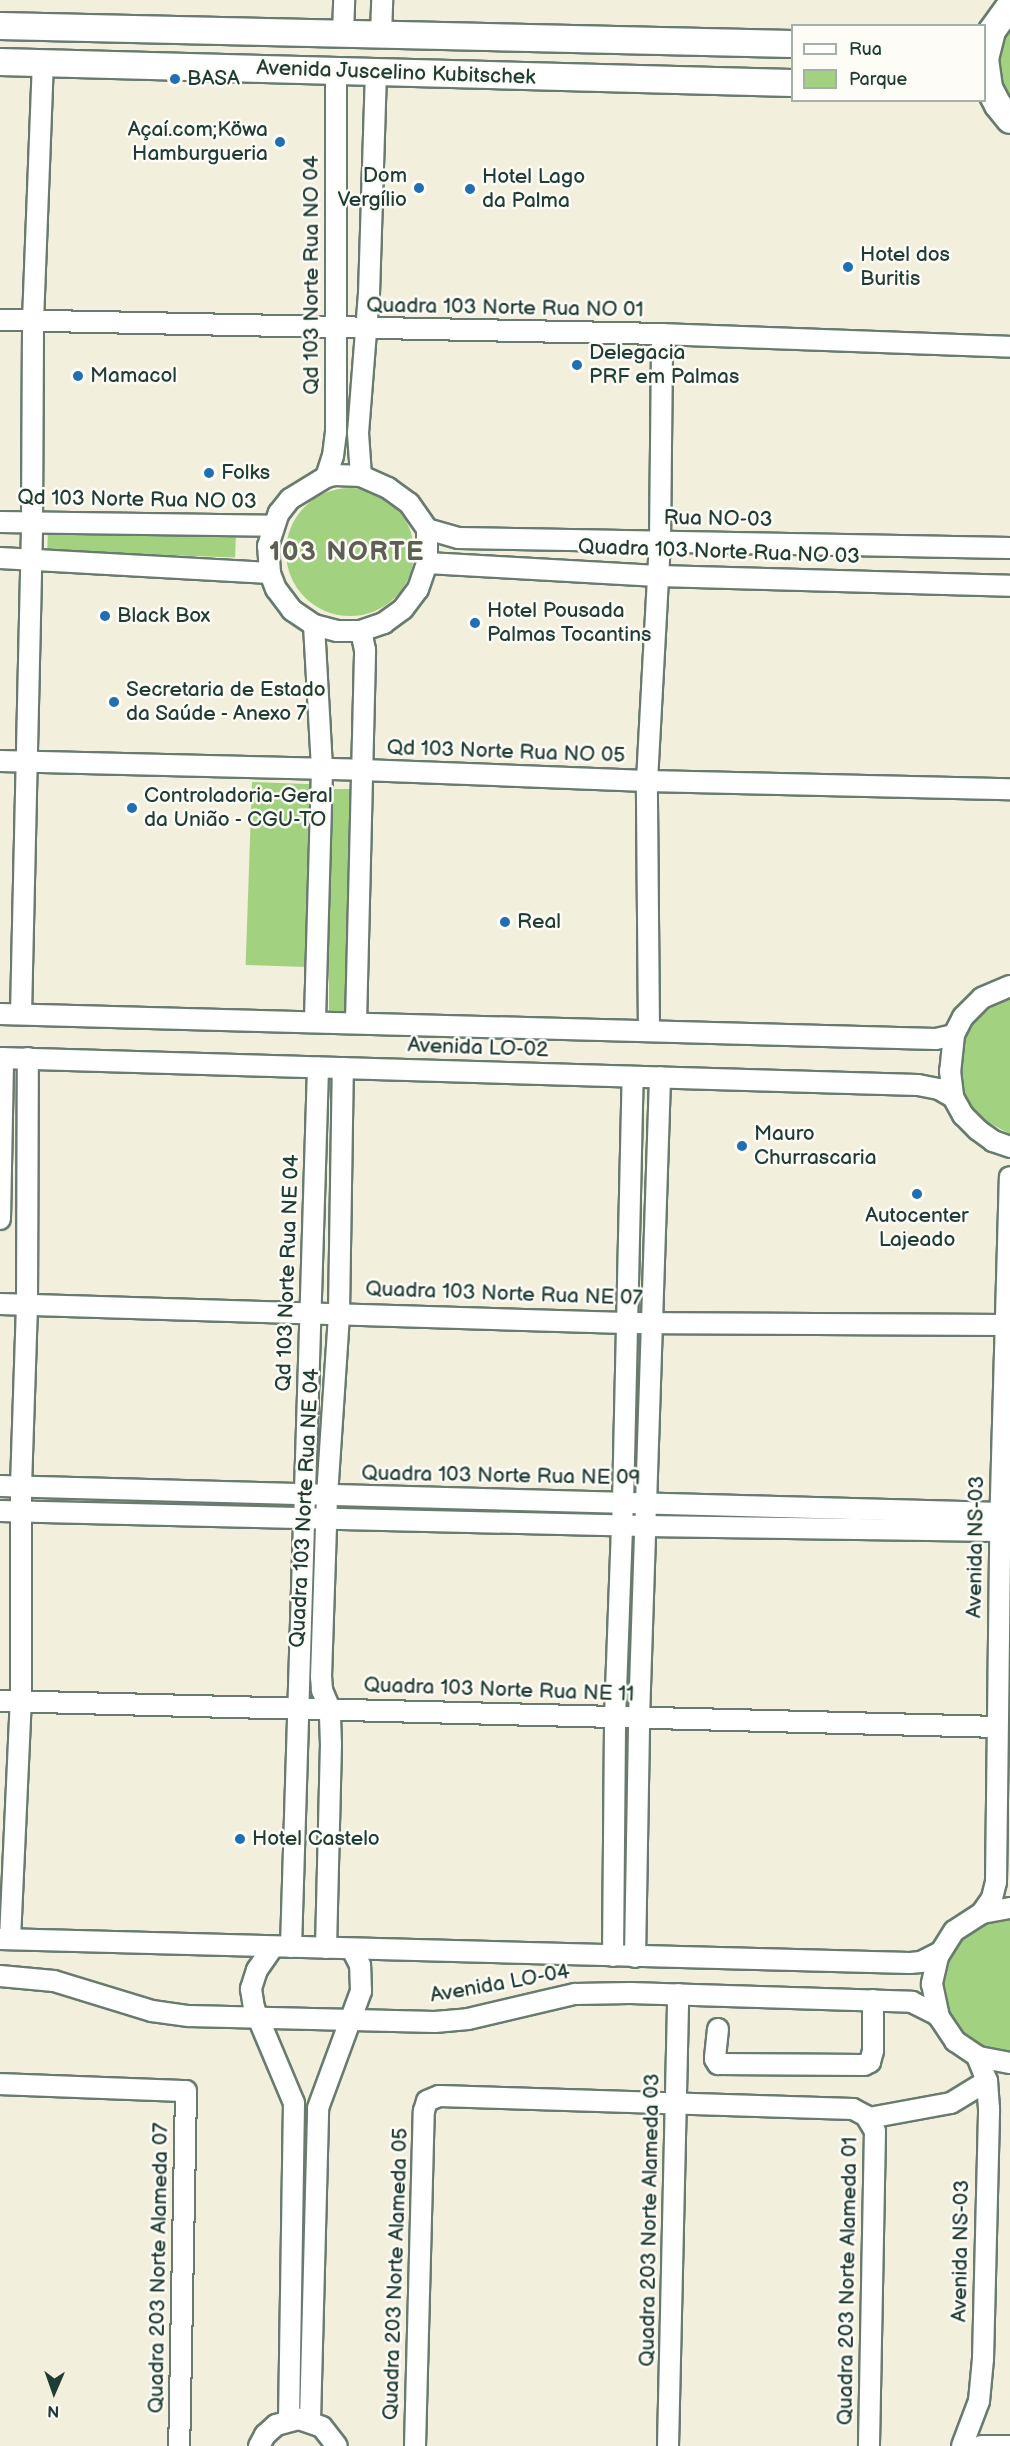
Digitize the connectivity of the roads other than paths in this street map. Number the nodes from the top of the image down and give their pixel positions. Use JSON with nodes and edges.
{"nodes":[{"id":1,"x":344,"y":0,"type":"edge"},
{"id":2,"x":382,"y":0,"type":"edge"},
{"id":3,"x":1010,"y":6,"type":"edge"},
{"id":4,"x":0,"y":26,"type":"edge"},
{"id":5,"x":343,"y":34,"type":"junction"},
{"id":6,"x":381,"y":35,"type":"junction"},
{"id":7,"x":987,"y":36,"type":"edge"},
{"id":8,"x":791,"y":45,"type":"edge"},
{"id":9,"x":0,"y":62,"type":"edge"},
{"id":10,"x":43,"y":62,"type":"junction"},
{"id":11,"x":336,"y":71,"type":"junction"},
{"id":12,"x":376,"y":72,"type":"junction"},
{"id":13,"x":791,"y":83,"type":"edge"},
{"id":14,"x":989,"y":96,"type":"edge"},
{"id":15,"x":1010,"y":120,"type":"edge"},
{"id":16,"x":0,"y":320,"type":"edge"},
{"id":17,"x":33,"y":321,"type":"junction"},
{"id":18,"x":334,"y":328,"type":"junction"},
{"id":19,"x":366,"y":329,"type":"junction"},
{"id":20,"x":662,"y":334,"type":"junction"},
{"id":21,"x":1010,"y":347,"type":"edge"},
{"id":22,"x":361,"y":476,"type":"junction"},
{"id":23,"x":326,"y":477,"type":"junction"},
{"id":24,"x":0,"y":522,"type":"edge"},
{"id":25,"x":32,"y":523,"type":"junction"},
{"id":26,"x":273,"y":526,"type":"junction"},
{"id":27,"x":427,"y":529,"type":"junction"},
{"id":28,"x":660,"y":541,"type":"junction"},
{"id":29,"x":1010,"y":548,"type":"edge"},
{"id":30,"x":0,"y":558,"type":"edge"},
{"id":31,"x":31,"y":558,"type":"junction"},
{"id":32,"x":427,"y":563,"type":"junction"},
{"id":33,"x":270,"y":573,"type":"junction"},
{"id":34,"x":658,"y":576,"type":"junction"},
{"id":35,"x":1010,"y":586,"type":"edge"},
{"id":36,"x":314,"y":625,"type":"junction"},
{"id":37,"x":361,"y":631,"type":"junction"},
{"id":38,"x":0,"y":761,"type":"edge"},
{"id":39,"x":28,"y":762,"type":"junction"},
{"id":40,"x":322,"y":769,"type":"junction"},
{"id":41,"x":362,"y":770,"type":"junction"},
{"id":42,"x":647,"y":782,"type":"junction"},
{"id":43,"x":1010,"y":789,"type":"edge"},
{"id":44,"x":1008,"y":982,"type":"edge"},
{"id":45,"x":0,"y":1014,"type":"edge"},
{"id":46,"x":21,"y":1014,"type":"junction"},
{"id":47,"x":315,"y":1022,"type":"junction"},
{"id":48,"x":356,"y":1023,"type":"junction"},
{"id":49,"x":649,"y":1031,"type":"junction"},
{"id":50,"x":954,"y":1035,"type":"junction"},
{"id":51,"x":1,"y":1058,"type":"edge"},
{"id":52,"x":28,"y":1058,"type":"junction"},
{"id":53,"x":318,"y":1067,"type":"junction"},
{"id":54,"x":344,"y":1068,"type":"junction"},
{"id":55,"x":633,"y":1077,"type":"junction"},
{"id":56,"x":660,"y":1077,"type":"junction"},
{"id":57,"x":953,"y":1097,"type":"junction"},
{"id":58,"x":1010,"y":1147,"type":"edge"},
{"id":59,"x":1010,"y":1177,"type":"edge"},
{"id":60,"x":0,"y":1219,"type":"edge"},
{"id":61,"x":0,"y":1304,"type":"edge"},
{"id":62,"x":27,"y":1305,"type":"junction"},
{"id":63,"x":310,"y":1313,"type":"junction"},
{"id":64,"x":339,"y":1313,"type":"junction"},
{"id":65,"x":626,"y":1323,"type":"junction"},
{"id":66,"x":653,"y":1323,"type":"junction"},
{"id":67,"x":1006,"y":1325,"type":"junction"},
{"id":68,"x":0,"y":1486,"type":"edge"},
{"id":69,"x":21,"y":1486,"type":"junction"},
{"id":70,"x":304,"y":1495,"type":"junction"},
{"id":71,"x":327,"y":1496,"type":"junction"},
{"id":72,"x":624,"y":1503,"type":"junction"},
{"id":73,"x":645,"y":1504,"type":"junction"},
{"id":74,"x":22,"y":1510,"type":"junction"},
{"id":75,"x":0,"y":1511,"type":"edge"},
{"id":76,"x":303,"y":1516,"type":"junction"},
{"id":77,"x":327,"y":1517,"type":"junction"},
{"id":78,"x":1000,"y":1522,"type":"junction"},
{"id":79,"x":622,"y":1525,"type":"junction"},
{"id":80,"x":645,"y":1526,"type":"junction"},
{"id":81,"x":0,"y":1701,"type":"edge"},
{"id":82,"x":21,"y":1701,"type":"junction"},
{"id":83,"x":298,"y":1709,"type":"junction"},
{"id":84,"x":330,"y":1709,"type":"junction"},
{"id":85,"x":615,"y":1718,"type":"junction"},
{"id":86,"x":639,"y":1718,"type":"junction"},
{"id":87,"x":997,"y":1727,"type":"junction"},
{"id":88,"x":1010,"y":1908,"type":"edge"},
{"id":89,"x":981,"y":1914,"type":"junction"},
{"id":90,"x":5,"y":1939,"type":"edge"},
{"id":91,"x":282,"y":1947,"type":"junction"},
{"id":92,"x":326,"y":1948,"type":"junction"},
{"id":93,"x":352,"y":1949,"type":"junction"},
{"id":94,"x":939,"y":1953,"type":"junction"},
{"id":95,"x":613,"y":1956,"type":"junction"},
{"id":96,"x":635,"y":1957,"type":"junction"},
{"id":97,"x":0,"y":1976,"type":"edge"},
{"id":98,"x":678,"y":1994,"type":"junction"},
{"id":99,"x":873,"y":2000,"type":"junction"},
{"id":100,"x":938,"y":2015,"type":"junction"},
{"id":101,"x":258,"y":2018,"type":"junction"},
{"id":102,"x":351,"y":2020,"type":"junction"},
{"id":103,"x":718,"y":2029,"type":"dead end"},
{"id":104,"x":977,"y":2056,"type":"junction"},
{"id":105,"x":1010,"y":2063,"type":"edge"},
{"id":106,"x":987,"y":2081,"type":"junction"},
{"id":107,"x":0,"y":2084,"type":"edge"},
{"id":108,"x":677,"y":2103,"type":"junction"},
{"id":109,"x":869,"y":2118,"type":"junction"},
{"id":110,"x":289,"y":2420,"type":"junction"},
{"id":111,"x":310,"y":2421,"type":"junction"},
{"id":112,"x":179,"y":2446,"type":"edge"},
{"id":113,"x":259,"y":2446,"type":"edge"},
{"id":114,"x":338,"y":2446,"type":"edge"},
{"id":115,"x":415,"y":2446,"type":"edge"},
{"id":116,"x":668,"y":2446,"type":"edge"},
{"id":117,"x":869,"y":2446,"type":"edge"},
{"id":118,"x":962,"y":2446,"type":"edge"},
{"id":119,"x":981,"y":2446,"type":"edge"},
{"id":120,"x":1010,"y":2446,"type":"edge"}],
"edges":[{"from":1,"to":5,"type":"street"},
{"from":2,"to":6,"type":"street"},
{"from":3,"to":7,"type":"main road"},
{"from":4,"to":5,"type":"main road","name":"Avenida Juscelino Kubitschek"},
{"from":5,"to":6,"type":"main road","name":"Avenida Juscelino Kubitschek"},
{"from":6,"to":8,"type":"main road","name":"Avenida Juscelino Kubitschek"},
{"from":7,"to":14,"type":"main road"},
{"from":9,"to":10,"type":"main road","name":"Avenida Juscelino Kubitschek"},
{"from":10,"to":11,"type":"main road","name":"Avenida Juscelino Kubitschek"},
{"from":10,"to":17,"type":"street"},
{"from":11,"to":12,"type":"main road","name":"Avenida Juscelino Kubitschek"},
{"from":11,"to":18,"type":"street","name":"Qd 103 Norte Rua NO 04"},
{"from":12,"to":13,"type":"main road","name":"Avenida Juscelino Kubitschek"},
{"from":12,"to":19,"type":"street"},
{"from":14,"to":15,"type":"main road"},
{"from":16,"to":17,"type":"street","name":"Quadra 103 Norte Rua NO 01"},
{"from":17,"to":18,"type":"street","name":"Quadra 103 Norte Rua NO 01"},
{"from":17,"to":25,"type":"street"},
{"from":18,"to":19,"type":"street","name":"Quadra 103 Norte Rua NO 01"},
{"from":18,"to":23,"type":"street","name":"Qd 103 Norte Rua NO 04"},
{"from":19,"to":20,"type":"street","name":"Quadra 103 Norte Rua NO 01"},
{"from":19,"to":22,"type":"street"},
{"from":20,"to":21,"type":"street","name":"Quadra 103 Norte Rua NO 01"},
{"from":20,"to":28,"type":"street"},
{"from":22,"to":23,"type":"street"},
{"from":22,"to":27,"type":"street"},
{"from":23,"to":26,"type":"street"},
{"from":24,"to":25,"type":"street","name":"Qd 103 Norte Rua NO 03"},
{"from":25,"to":26,"type":"street","name":"Qd 103 Norte Rua NO 03"},
{"from":25,"to":31,"type":"street"},
{"from":26,"to":33,"type":"street"},
{"from":27,"to":28,"type":"street","name":"Rua NO-03"},
{"from":27,"to":32,"type":"street"},
{"from":28,"to":29,"type":"street","name":"Rua NO-03"},
{"from":28,"to":34,"type":"street"},
{"from":30,"to":31,"type":"street"},
{"from":31,"to":33,"type":"street"},
{"from":31,"to":39,"type":"street"},
{"from":32,"to":34,"type":"street","name":"Quadra 103 Norte Rua NO 03"},
{"from":32,"to":37,"type":"street"},
{"from":33,"to":36,"type":"street"},
{"from":34,"to":35,"type":"street","name":"Quadra 103 Norte Rua NO 03"},
{"from":34,"to":42,"type":"street"},
{"from":36,"to":37,"type":"street"},
{"from":36,"to":40,"type":"street"},
{"from":37,"to":41,"type":"street"},
{"from":38,"to":39,"type":"street","name":"Qd 103 Norte Rua NO 05"},
{"from":39,"to":40,"type":"street","name":"Qd 103 Norte Rua NO 05"},
{"from":39,"to":46,"type":"street"},
{"from":40,"to":41,"type":"street","name":"Qd 103 Norte Rua NO 05"},
{"from":40,"to":47,"type":"street"},
{"from":41,"to":42,"type":"street","name":"Qd 103 Norte Rua NO 05"},
{"from":41,"to":48,"type":"street"},
{"from":42,"to":43,"type":"street","name":"Qd 103 Norte Rua NO 05"},
{"from":42,"to":49,"type":"street"},
{"from":44,"to":50,"type":"street"},
{"from":45,"to":46,"type":"street","name":"Avenida LO-02"},
{"from":46,"to":47,"type":"street","name":"Avenida LO-02"},
{"from":47,"to":48,"type":"street","name":"Avenida LO-02"},
{"from":48,"to":49,"type":"street","name":"Avenida LO-02"},
{"from":49,"to":50,"type":"street","name":"Avenida LO-02"},
{"from":50,"to":57,"type":"street"},
{"from":51,"to":52,"type":"street","name":"Avenida LO-02"},
{"from":51,"to":60,"type":"street"},
{"from":52,"to":53,"type":"street","name":"Avenida LO-02"},
{"from":52,"to":62,"type":"street"},
{"from":53,"to":54,"type":"street","name":"Avenida LO-02"},
{"from":53,"to":63,"type":"street","name":"Qd 103 Norte Rua NE 04"},
{"from":54,"to":55,"type":"street","name":"Avenida LO-02"},
{"from":54,"to":64,"type":"street","name":"Quadra 103 Norte Rua NE 04"},
{"from":55,"to":56,"type":"street","name":"Avenida LO-02"},
{"from":55,"to":65,"type":"street"},
{"from":56,"to":57,"type":"street","name":"Avenida LO-02"},
{"from":56,"to":66,"type":"street"},
{"from":57,"to":58,"type":"street"},
{"from":59,"to":67,"type":"street","name":"Avenida NS-03"},
{"from":61,"to":62,"type":"street","name":"Quadra 103 Norte Rua NE 07"},
{"from":62,"to":63,"type":"street","name":"Quadra 103 Norte Rua NE 07"},
{"from":62,"to":69,"type":"street"},
{"from":63,"to":64,"type":"street","name":"Quadra 103 Norte Rua NE 07"},
{"from":63,"to":70,"type":"street","name":"Qd 103 Norte Rua NE 04"},
{"from":64,"to":65,"type":"street","name":"Quadra 103 Norte Rua NE 07"},
{"from":64,"to":71,"type":"street","name":"Quadra 103 Norte Rua NE 04"},
{"from":65,"to":66,"type":"street","name":"Quadra 103 Norte Rua NE 07"},
{"from":65,"to":72,"type":"street"},
{"from":66,"to":67,"type":"street","name":"Quadra 103 Norte Rua NE 07"},
{"from":66,"to":73,"type":"street"},
{"from":67,"to":78,"type":"street","name":"Avenida NS-03"},
{"from":68,"to":69,"type":"street","name":"Quadra 103 Norte Rua NE 09"},
{"from":69,"to":70,"type":"street","name":"Quadra 103 Norte Rua NE 09"},
{"from":69,"to":74,"type":"street"},
{"from":70,"to":71,"type":"street","name":"Quadra 103 Norte Rua NE 09"},
{"from":70,"to":76,"type":"street","name":"Qd 103 Norte Rua NE 04"},
{"from":71,"to":72,"type":"street","name":"Quadra 103 Norte Rua NE 09"},
{"from":71,"to":77,"type":"street","name":"Quadra 103 Norte Rua NE 04"},
{"from":72,"to":73,"type":"street","name":"Quadra 103 Norte Rua NE 09"},
{"from":72,"to":79,"type":"street"},
{"from":73,"to":78,"type":"street","name":"Quadra 103 Norte Rua NE 09"},
{"from":73,"to":80,"type":"street"},
{"from":74,"to":75,"type":"street"},
{"from":74,"to":76,"type":"street"},
{"from":74,"to":82,"type":"street"},
{"from":76,"to":77,"type":"street"},
{"from":76,"to":83,"type":"street","name":"Qd 103 Norte Rua NE 04"},
{"from":77,"to":79,"type":"street"},
{"from":77,"to":84,"type":"street","name":"Quadra 103 Norte Rua NE 04"},
{"from":78,"to":80,"type":"street"},
{"from":78,"to":87,"type":"street","name":"Avenida NS-03"},
{"from":79,"to":80,"type":"street"},
{"from":79,"to":85,"type":"street"},
{"from":80,"to":86,"type":"street"},
{"from":81,"to":82,"type":"street","name":"Quadra 103 Norte Rua NE 11"},
{"from":82,"to":83,"type":"street","name":"Quadra 103 Norte Rua NE 11"},
{"from":82,"to":90,"type":"street"},
{"from":83,"to":84,"type":"street","name":"Quadra 103 Norte Rua NE 11"},
{"from":83,"to":91,"type":"street","name":"Qd 103 Norte Rua NE 04"},
{"from":84,"to":85,"type":"street","name":"Quadra 103 Norte Rua NE 11"},
{"from":84,"to":92,"type":"street","name":"Quadra 103 Norte Rua NE 04"},
{"from":85,"to":86,"type":"street","name":"Quadra 103 Norte Rua NE 11"},
{"from":85,"to":95,"type":"street"},
{"from":86,"to":87,"type":"street","name":"Quadra 103 Norte Rua NE 11"},
{"from":86,"to":96,"type":"street"},
{"from":87,"to":89,"type":"street","name":"Avenida NS-03"},
{"from":88,"to":89,"type":"street","name":"Avenida NS-03"},
{"from":89,"to":94,"type":"street","name":"Avenida NS-03"},
{"from":90,"to":91,"type":"street","name":"Avenida LO-04"},
{"from":91,"to":92,"type":"street","name":"Avenida LO-04"},
{"from":91,"to":101,"type":"street"},
{"from":92,"to":93,"type":"street","name":"Avenida LO-04"},
{"from":93,"to":95,"type":"street","name":"Avenida LO-04"},
{"from":93,"to":102,"type":"street"},
{"from":94,"to":96,"type":"street","name":"Avenida LO-04"},
{"from":94,"to":100,"type":"street","name":"Avenida NS-03"},
{"from":95,"to":96,"type":"street","name":"Avenida LO-04"},
{"from":97,"to":101,"type":"street","name":"Avenida LO-04"},
{"from":98,"to":99,"type":"street","name":"Avenida LO-04"},
{"from":98,"to":102,"type":"street","name":"Avenida LO-04"},
{"from":98,"to":108,"type":"street","name":"Quadra 203 Norte Alameda 03"},
{"from":99,"to":100,"type":"street","name":"Avenida LO-04"},
{"from":99,"to":103,"type":"street"},
{"from":100,"to":104,"type":"street","name":"Avenida NS-03"},
{"from":101,"to":102,"type":"street","name":"Avenida LO-04"},
{"from":101,"to":110,"type":"street"},
{"from":102,"to":111,"type":"street"},
{"from":104,"to":105,"type":"street","name":"Avenida NS-03"},
{"from":104,"to":106,"type":"street","name":"Avenida NS-03"},
{"from":106,"to":109,"type":"street"},
{"from":106,"to":118,"type":"street","name":"Avenida NS-03"},
{"from":107,"to":112,"type":"street","name":"Quadra 203 Norte Alameda 07"},
{"from":108,"to":109,"type":"street"},
{"from":108,"to":115,"type":"street","name":"Quadra 203 Norte Alameda 05"},
{"from":108,"to":116,"type":"street","name":"Quadra 203 Norte Alameda 03"},
{"from":109,"to":117,"type":"street","name":"Quadra 203 Norte Alameda 01"},
{"from":110,"to":111,"type":"street"},
{"from":110,"to":113,"type":"street"},
{"from":111,"to":114,"type":"street"},
{"from":119,"to":120,"type":"street"}]}
